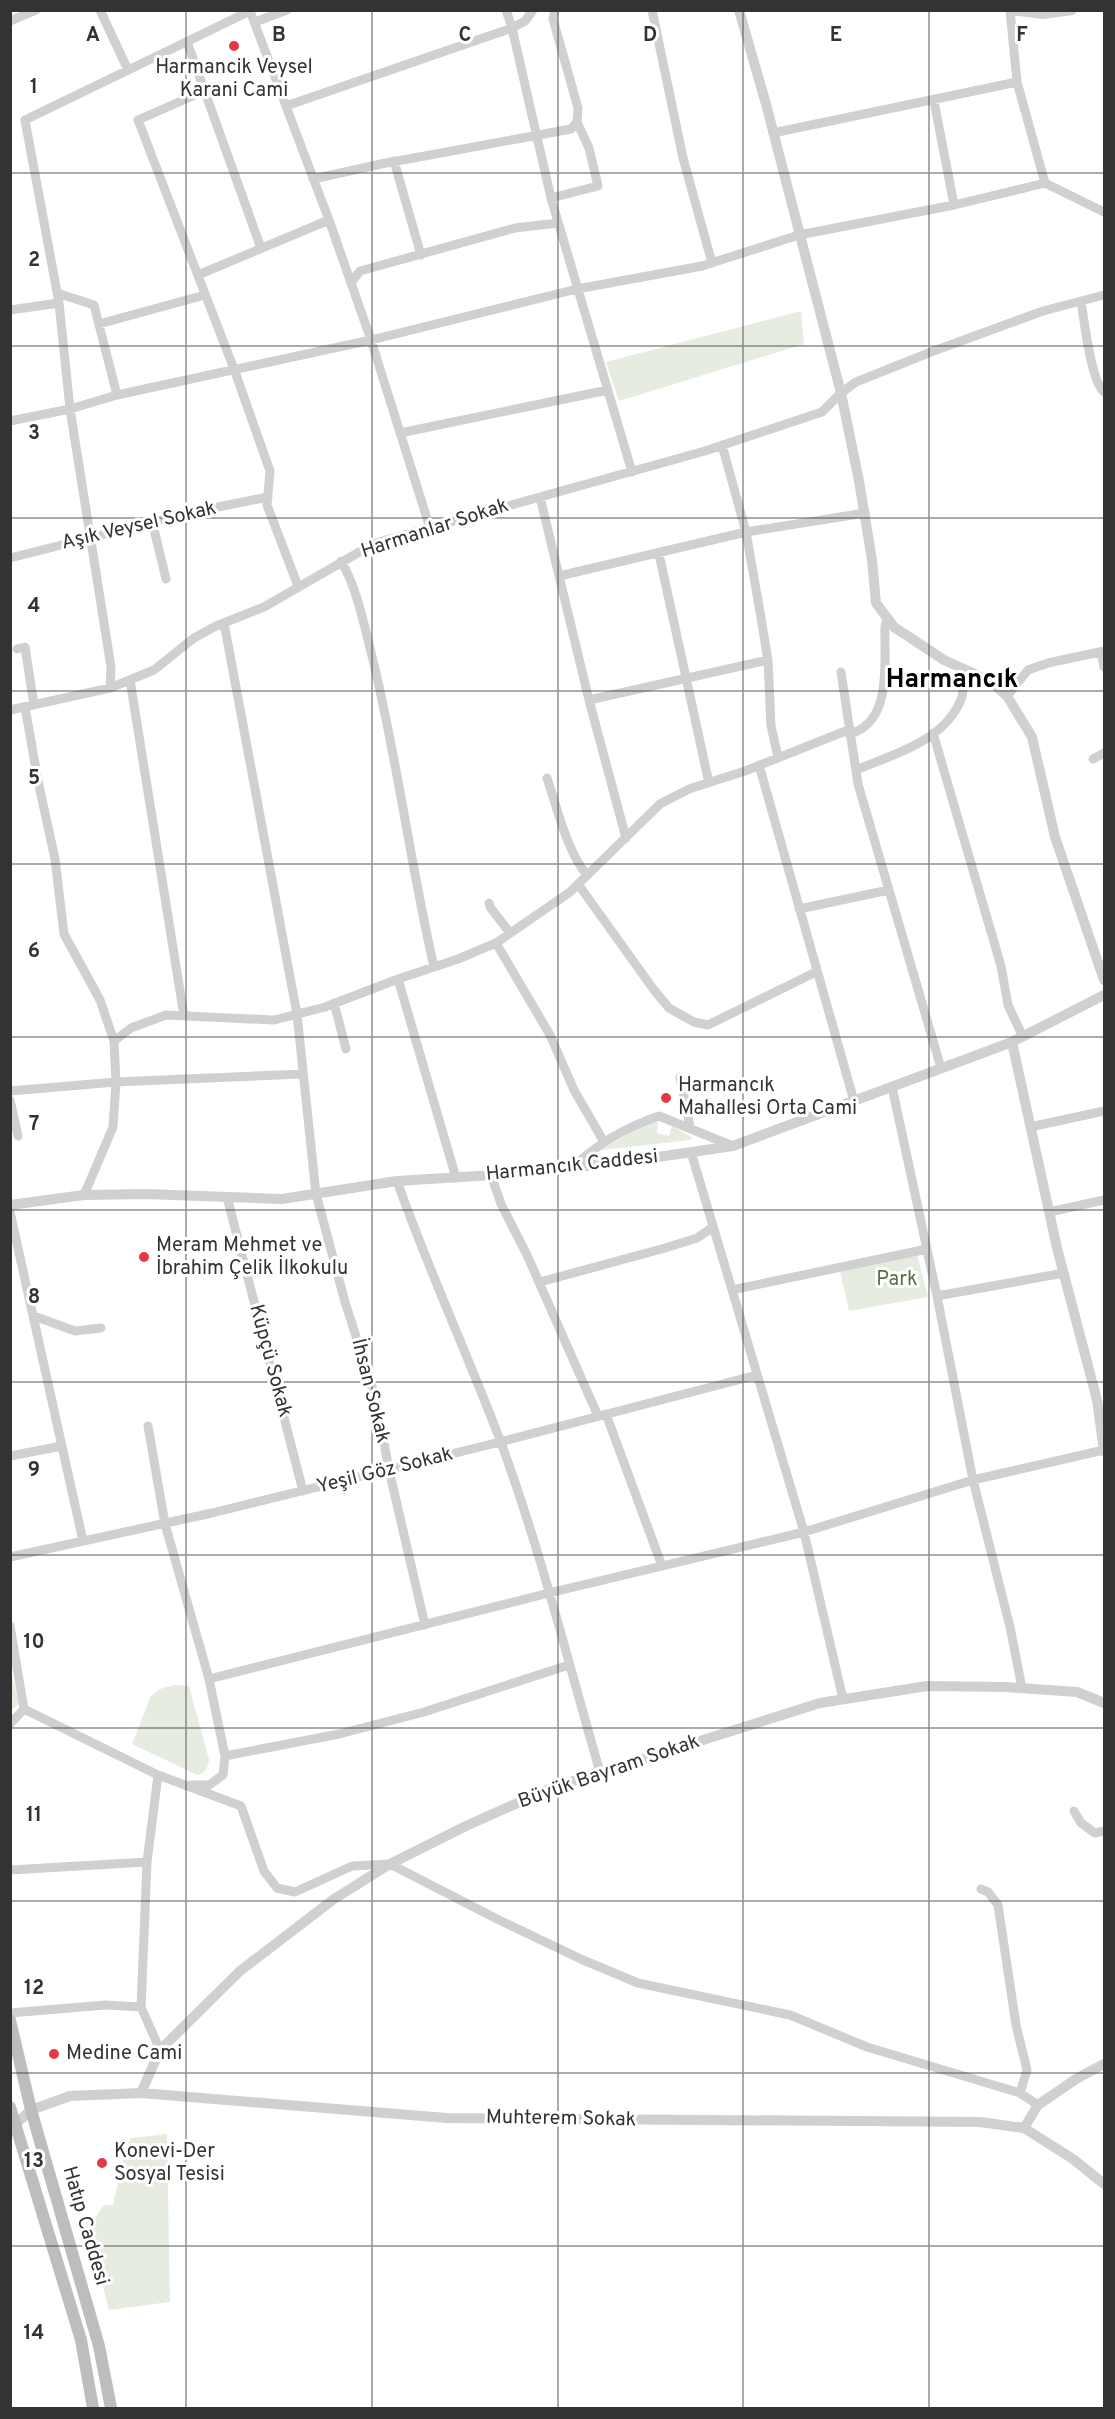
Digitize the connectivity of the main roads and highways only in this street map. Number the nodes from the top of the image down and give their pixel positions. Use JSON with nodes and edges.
{"nodes":[{"id":1,"x":10,"y":2020,"type":"edge"},
{"id":2,"x":10,"y":2107,"type":"edge"},
{"id":3,"x":13,"y":2128,"type":"edge"},
{"id":4,"x":93,"y":2409,"type":"edge"},
{"id":5,"x":111,"y":2409,"type":"edge"}],
"edges":[{"from":1,"to":5,"type":"main road","name":"Hatıp Caddesi"},
{"from":2,"to":3,"type":"main road","name":"Hatıp Caddesi"},
{"from":3,"to":4,"type":"main road","name":"Hatıp Caddesi"}]}
